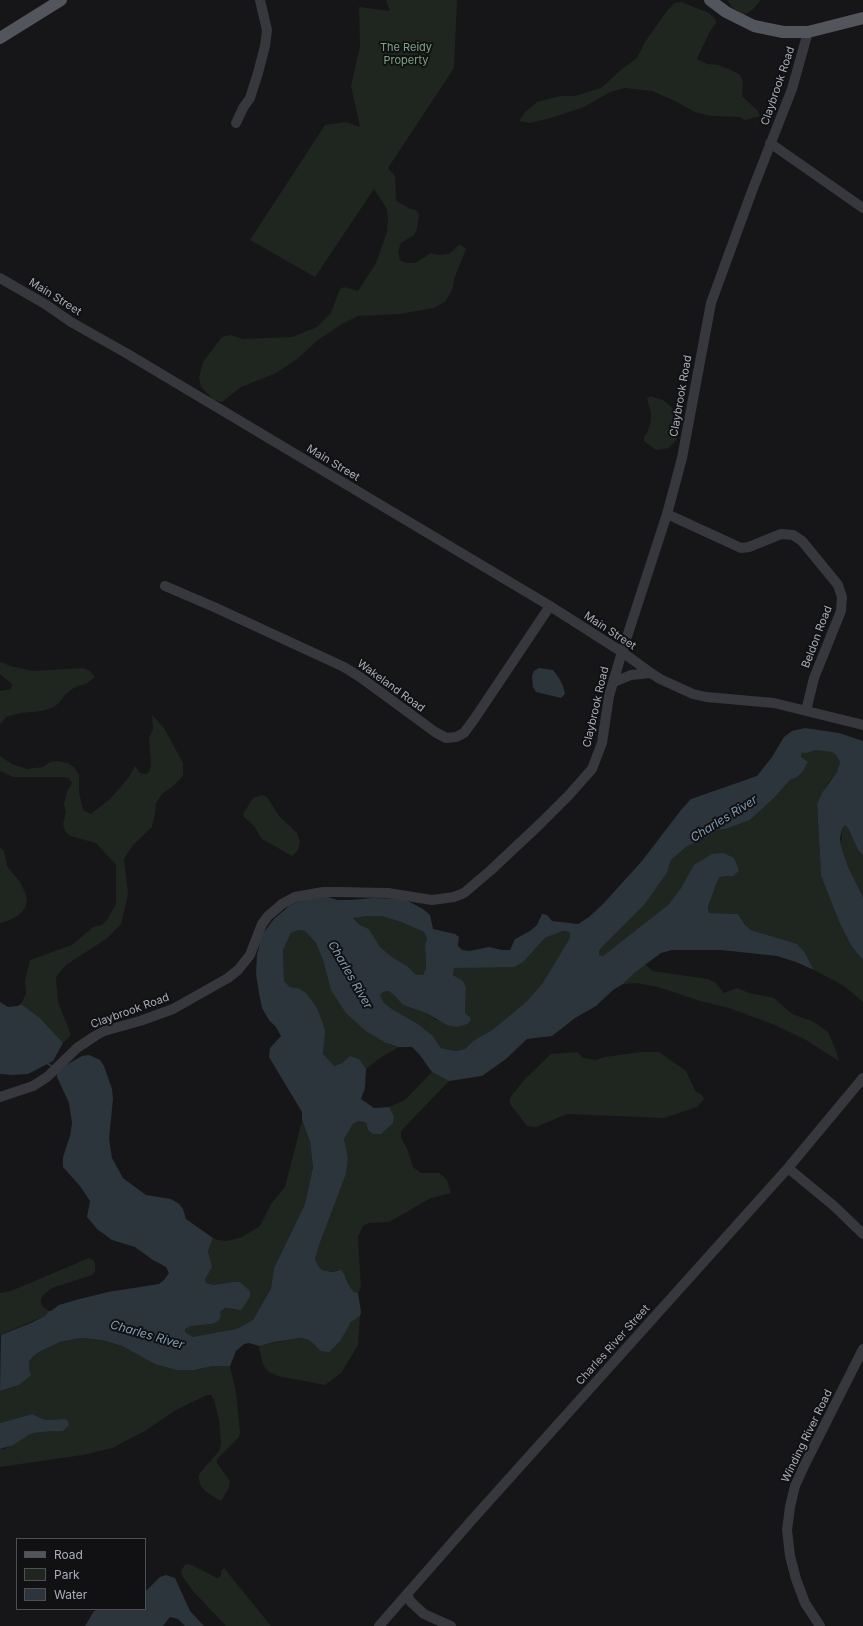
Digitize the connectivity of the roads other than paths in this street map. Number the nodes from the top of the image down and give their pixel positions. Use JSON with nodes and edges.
{"nodes":[{"id":1,"x":61,"y":0,"type":"edge"},
{"id":2,"x":260,"y":0,"type":"edge"},
{"id":3,"x":710,"y":0,"type":"edge"},
{"id":4,"x":863,"y":18,"type":"edge"},
{"id":5,"x":808,"y":32,"type":"junction"},
{"id":6,"x":0,"y":38,"type":"edge"},
{"id":7,"x":236,"y":123,"type":"dead end"},
{"id":8,"x":770,"y":143,"type":"junction"},
{"id":9,"x":863,"y":208,"type":"edge"},
{"id":10,"x":0,"y":278,"type":"edge"},
{"id":11,"x":667,"y":514,"type":"junction"},
{"id":12,"x":165,"y":586,"type":"dead end"},
{"id":13,"x":550,"y":606,"type":"junction"},
{"id":14,"x":622,"y":652,"type":"junction"},
{"id":15,"x":650,"y":673,"type":"junction"},
{"id":16,"x":614,"y":682,"type":"junction"},
{"id":17,"x":806,"y":711,"type":"junction"},
{"id":18,"x":863,"y":725,"type":"edge"},
{"id":19,"x":863,"y":1078,"type":"edge"},
{"id":20,"x":0,"y":1097,"type":"edge"},
{"id":21,"x":788,"y":1168,"type":"junction"},
{"id":22,"x":863,"y":1234,"type":"edge"},
{"id":23,"x":863,"y":1349,"type":"edge"},
{"id":24,"x":407,"y":1595,"type":"junction"},
{"id":25,"x":379,"y":1626,"type":"edge"},
{"id":26,"x":451,"y":1626,"type":"edge"},
{"id":27,"x":820,"y":1626,"type":"edge"}],
"edges":[{"from":1,"to":6,"type":"main road"},
{"from":2,"to":7,"type":"street"},
{"from":3,"to":5,"type":"main road"},
{"from":4,"to":5,"type":"main road"},
{"from":5,"to":8,"type":"street","name":"Claybrook Road"},
{"from":8,"to":9,"type":"street"},
{"from":8,"to":11,"type":"street","name":"Claybrook Road"},
{"from":10,"to":13,"type":"street","name":"Main Street"},
{"from":11,"to":14,"type":"street","name":"Claybrook Road"},
{"from":11,"to":17,"type":"street","name":"Beldon Road"},
{"from":12,"to":13,"type":"street","name":"Wakeland Road"},
{"from":13,"to":14,"type":"street","name":"Main Street"},
{"from":14,"to":15,"type":"street","name":"Main Street"},
{"from":14,"to":16,"type":"street","name":"Claybrook Road"},
{"from":15,"to":16,"type":"street"},
{"from":15,"to":17,"type":"street","name":"Main Street"},
{"from":16,"to":20,"type":"street","name":"Claybrook Road"},
{"from":17,"to":18,"type":"street","name":"Main Street"},
{"from":19,"to":21,"type":"street","name":"Charles River Street"},
{"from":21,"to":22,"type":"street"},
{"from":21,"to":24,"type":"street","name":"Charles River Street"},
{"from":23,"to":27,"type":"street","name":"Winding River Road"},
{"from":24,"to":25,"type":"street","name":"Charles River Street"},
{"from":24,"to":26,"type":"street"}]}
